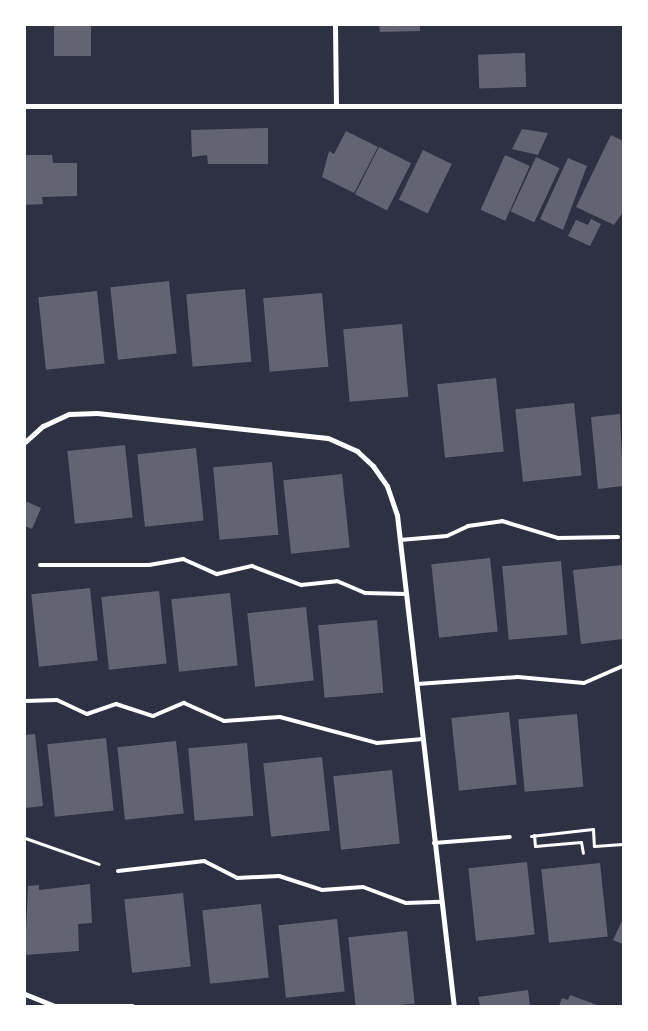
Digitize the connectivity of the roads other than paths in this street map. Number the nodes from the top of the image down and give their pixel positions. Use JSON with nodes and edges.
{"nodes":[{"id":1,"x":335,"y":25,"type":"edge"},
{"id":2,"x":25,"y":106,"type":"edge"},
{"id":3,"x":336,"y":106,"type":"junction"},
{"id":4,"x":623,"y":106,"type":"edge"},
{"id":5,"x":25,"y":442,"type":"edge"},
{"id":6,"x":618,"y":537,"type":"dead end"},
{"id":7,"x":400,"y":540,"type":"junction"},
{"id":8,"x":40,"y":564,"type":"dead end"},
{"id":9,"x":406,"y":594,"type":"junction"},
{"id":10,"x":623,"y":666,"type":"edge"},
{"id":11,"x":417,"y":684,"type":"junction"},
{"id":12,"x":25,"y":701,"type":"edge"},
{"id":13,"x":423,"y":739,"type":"junction"},
{"id":14,"x":510,"y":838,"type":"road end"},
{"id":15,"x":434,"y":843,"type":"junction"},
{"id":16,"x":118,"y":871,"type":"road end"},
{"id":17,"x":441,"y":902,"type":"junction"},
{"id":18,"x":25,"y":994,"type":"edge"},
{"id":19,"x":132,"y":1006,"type":"edge"},
{"id":20,"x":454,"y":1006,"type":"edge"}],
"edges":[{"from":1,"to":3,"type":"street"},
{"from":2,"to":3,"type":"street"},
{"from":3,"to":4,"type":"street"},
{"from":5,"to":7,"type":"street"},
{"from":6,"to":7,"type":"lane"},
{"from":7,"to":9,"type":"street"},
{"from":8,"to":9,"type":"lane"},
{"from":9,"to":11,"type":"street"},
{"from":10,"to":11,"type":"lane"},
{"from":11,"to":13,"type":"street"},
{"from":12,"to":13,"type":"lane"},
{"from":13,"to":15,"type":"street"},
{"from":14,"to":15,"type":"lane"},
{"from":15,"to":17,"type":"street"},
{"from":16,"to":17,"type":"lane"},
{"from":17,"to":20,"type":"street"},
{"from":18,"to":19,"type":"street"}]}
